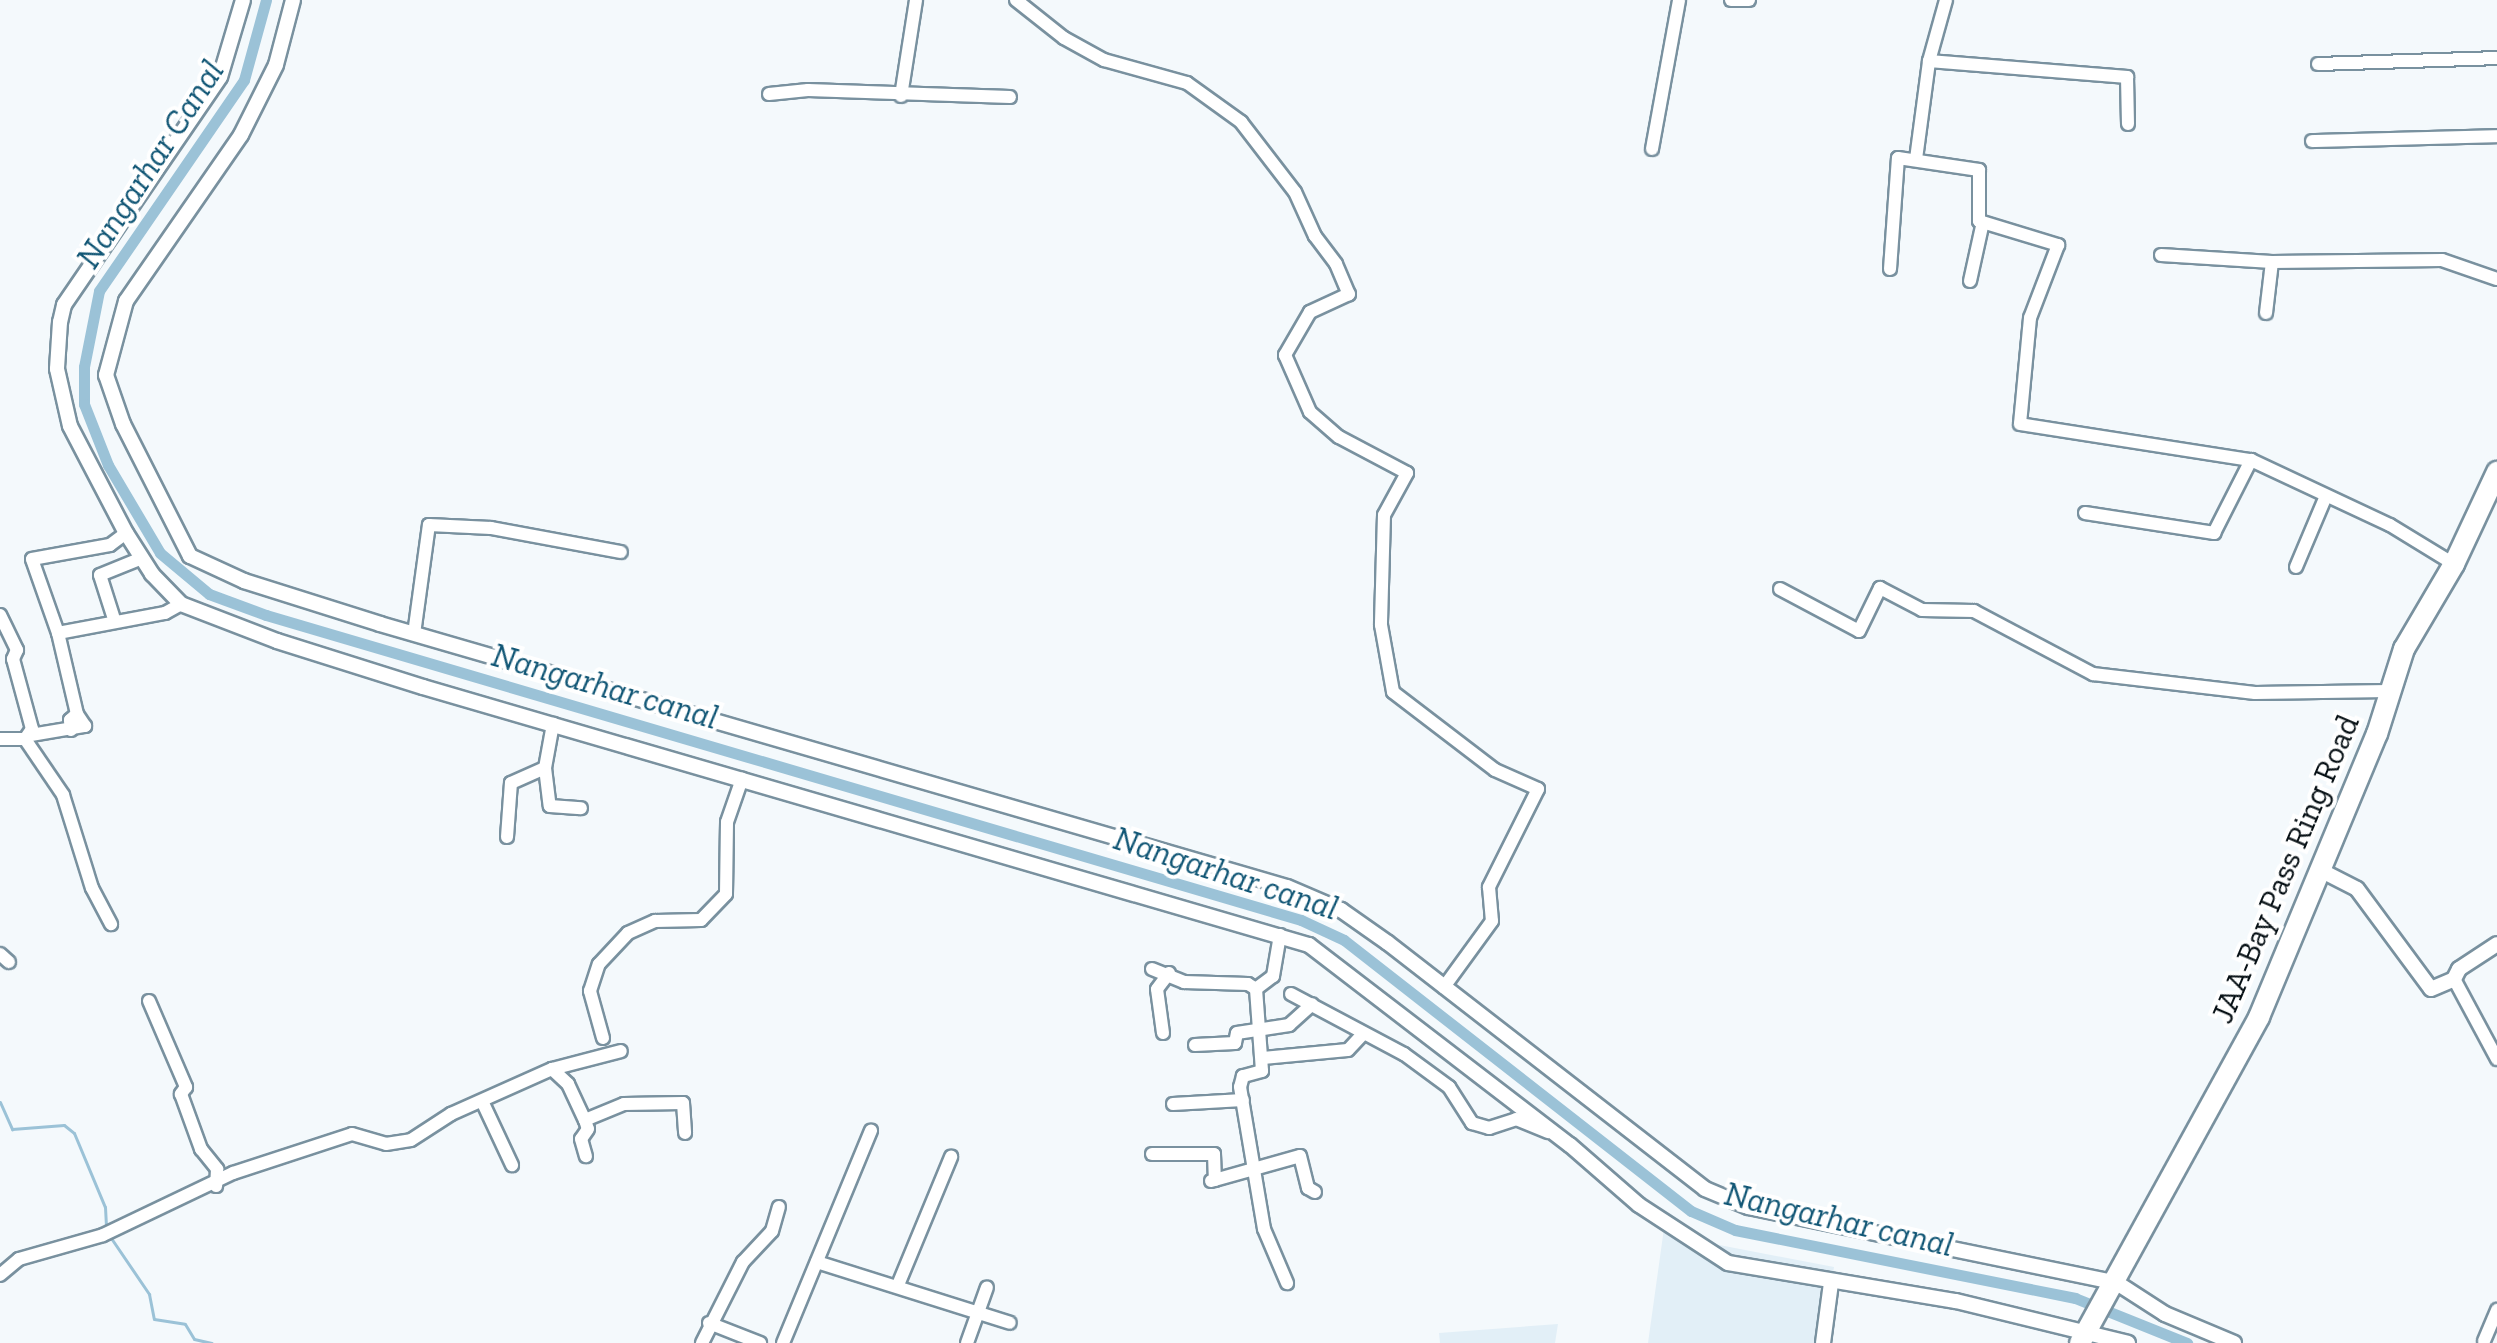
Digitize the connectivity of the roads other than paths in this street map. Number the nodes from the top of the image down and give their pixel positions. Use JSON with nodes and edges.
{"nodes":[{"id":1,"x":243,"y":0,"type":"edge"},
{"id":2,"x":293,"y":0,"type":"edge"},
{"id":3,"x":916,"y":0,"type":"edge"},
{"id":4,"x":1016,"y":0,"type":"edge"},
{"id":5,"x":1679,"y":0,"type":"edge"},
{"id":6,"x":1731,"y":0,"type":"edge"},
{"id":7,"x":1749,"y":0,"type":"edge"},
{"id":8,"x":1946,"y":0,"type":"edge"},
{"id":9,"x":2497,"y":58,"type":"edge"},
{"id":10,"x":1929,"y":61,"type":"junction"},
{"id":11,"x":2318,"y":64,"type":"dead end"},
{"id":12,"x":769,"y":94,"type":"dead end"},
{"id":13,"x":901,"y":96,"type":"junction"},
{"id":14,"x":1010,"y":97,"type":"dead end"},
{"id":15,"x":2128,"y":124,"type":"dead end"},
{"id":16,"x":2497,"y":136,"type":"edge"},
{"id":17,"x":2312,"y":141,"type":"dead end"},
{"id":18,"x":1652,"y":149,"type":"dead end"},
{"id":19,"x":1916,"y":159,"type":"junction"},
{"id":20,"x":1983,"y":222,"type":"junction"},
{"id":21,"x":2161,"y":255,"type":"dead end"},
{"id":22,"x":2272,"y":262,"type":"junction"},
{"id":23,"x":1890,"y":269,"type":"dead end"},
{"id":24,"x":2497,"y":279,"type":"edge"},
{"id":25,"x":1970,"y":281,"type":"dead end"},
{"id":26,"x":2266,"y":313,"type":"dead end"},
{"id":27,"x":2251,"y":460,"type":"junction"},
{"id":28,"x":2497,"y":472,"type":"edge"},
{"id":29,"x":2326,"y":496,"type":"junction"},
{"id":30,"x":2085,"y":513,"type":"dead end"},
{"id":31,"x":126,"y":533,"type":"junction"},
{"id":32,"x":621,"y":552,"type":"dead end"},
{"id":33,"x":142,"y":558,"type":"junction"},
{"id":34,"x":2454,"y":564,"type":"junction"},
{"id":35,"x":2296,"y":567,"type":"dead end"},
{"id":36,"x":1780,"y":589,"type":"dead end"},
{"id":37,"x":181,"y":604,"type":"junction"},
{"id":38,"x":0,"y":615,"type":"edge"},
{"id":39,"x":114,"y":619,"type":"junction"},
{"id":40,"x":58,"y":633,"type":"junction"},
{"id":41,"x":414,"y":634,"type":"junction"},
{"id":42,"x":13,"y":659,"type":"junction"},
{"id":43,"x":0,"y":663,"type":"edge"},
{"id":44,"x":2389,"y":691,"type":"junction"},
{"id":45,"x":553,"y":724,"type":"junction"},
{"id":46,"x":28,"y":737,"type":"junction"},
{"id":47,"x":0,"y":739,"type":"edge"},
{"id":48,"x":545,"y":768,"type":"junction"},
{"id":49,"x":742,"y":779,"type":"junction"},
{"id":50,"x":581,"y":808,"type":"dead end"},
{"id":51,"x":507,"y":837,"type":"dead end"},
{"id":52,"x":2322,"y":871,"type":"junction"},
{"id":53,"x":111,"y":924,"type":"dead end"},
{"id":54,"x":1280,"y":935,"type":"junction"},
{"id":55,"x":2497,"y":944,"type":"edge"},
{"id":56,"x":1152,"y":969,"type":"dead end"},
{"id":57,"x":1169,"y":973,"type":"junction"},
{"id":58,"x":2454,"y":979,"type":"junction"},
{"id":59,"x":1444,"y":987,"type":"junction"},
{"id":60,"x":1256,"y":989,"type":"junction"},
{"id":61,"x":1291,"y":994,"type":"dead end"},
{"id":62,"x":149,"y":1001,"type":"dead end"},
{"id":63,"x":1312,"y":1004,"type":"junction"},
{"id":64,"x":1259,"y":1027,"type":"junction"},
{"id":65,"x":1163,"y":1033,"type":"dead end"},
{"id":66,"x":1362,"y":1035,"type":"junction"},
{"id":67,"x":603,"y":1038,"type":"dead end"},
{"id":68,"x":1235,"y":1043,"type":"junction"},
{"id":69,"x":1195,"y":1045,"type":"dead end"},
{"id":70,"x":621,"y":1051,"type":"dead end"},
{"id":71,"x":1262,"y":1051,"type":"junction"},
{"id":72,"x":2497,"y":1059,"type":"edge"},
{"id":73,"x":552,"y":1069,"type":"junction"},
{"id":74,"x":1243,"y":1100,"type":"junction"},
{"id":75,"x":482,"y":1101,"type":"junction"},
{"id":76,"x":1173,"y":1104,"type":"dead end"},
{"id":77,"x":585,"y":1120,"type":"junction"},
{"id":78,"x":871,"y":1131,"type":"dead end"},
{"id":79,"x":685,"y":1133,"type":"dead end"},
{"id":80,"x":1557,"y":1135,"type":"junction"},
{"id":81,"x":1152,"y":1154,"type":"dead end"},
{"id":82,"x":586,"y":1156,"type":"dead end"},
{"id":83,"x":951,"y":1157,"type":"dead end"},
{"id":84,"x":512,"y":1165,"type":"dead end"},
{"id":85,"x":1255,"y":1172,"type":"junction"},
{"id":86,"x":216,"y":1186,"type":"junction"},
{"id":87,"x":1315,"y":1192,"type":"dead end"},
{"id":88,"x":779,"y":1207,"type":"dead end"},
{"id":89,"x":817,"y":1262,"type":"junction"},
{"id":90,"x":0,"y":1275,"type":"edge"},
{"id":91,"x":1287,"y":1283,"type":"dead end"},
{"id":92,"x":1831,"y":1283,"type":"junction"},
{"id":93,"x":2117,"y":1283,"type":"junction"},
{"id":94,"x":898,"y":1285,"type":"junction"},
{"id":95,"x":987,"y":1287,"type":"dead end"},
{"id":96,"x":2497,"y":1310,"type":"edge"},
{"id":97,"x":977,"y":1313,"type":"junction"},
{"id":98,"x":709,"y":1323,"type":"junction"},
{"id":99,"x":1010,"y":1323,"type":"dead end"},
{"id":100,"x":2086,"y":1334,"type":"edge"},
{"id":101,"x":2486,"y":1342,"type":"edge"},
{"id":102,"x":702,"y":1343,"type":"edge"},
{"id":103,"x":760,"y":1343,"type":"edge"},
{"id":104,"x":783,"y":1343,"type":"edge"},
{"id":105,"x":967,"y":1343,"type":"edge"},
{"id":106,"x":1823,"y":1343,"type":"edge"},
{"id":107,"x":2128,"y":1343,"type":"edge"},
{"id":108,"x":2234,"y":1343,"type":"edge"},
{"id":109,"x":2470,"y":1343,"type":"edge"}],
"edges":[{"from":1,"to":31,"type":"street"},
{"from":2,"to":41,"type":"street"},
{"from":3,"to":13,"type":"street"},
{"from":4,"to":59,"type":"street"},
{"from":5,"to":18,"type":"street"},
{"from":6,"to":7,"type":"street"},
{"from":8,"to":10,"type":"street"},
{"from":9,"to":11,"type":"street"},
{"from":10,"to":15,"type":"street"},
{"from":10,"to":19,"type":"street"},
{"from":12,"to":13,"type":"street"},
{"from":13,"to":14,"type":"street"},
{"from":16,"to":17,"type":"street"},
{"from":19,"to":20,"type":"street"},
{"from":19,"to":23,"type":"street"},
{"from":20,"to":25,"type":"street"},
{"from":20,"to":27,"type":"street"},
{"from":21,"to":22,"type":"street"},
{"from":22,"to":24,"type":"street"},
{"from":22,"to":26,"type":"street"},
{"from":27,"to":29,"type":"street"},
{"from":27,"to":30,"type":"street"},
{"from":28,"to":34,"type":"highway","name":"JAA-Bay Pass Ring Road"},
{"from":29,"to":34,"type":"street"},
{"from":29,"to":35,"type":"street"},
{"from":31,"to":33,"type":"street"},
{"from":31,"to":40,"type":"street"},
{"from":32,"to":41,"type":"street"},
{"from":33,"to":37,"type":"street"},
{"from":33,"to":39,"type":"street"},
{"from":34,"to":44,"type":"highway","name":"JAA-Bay Pass Ring Road"},
{"from":36,"to":44,"type":"street"},
{"from":37,"to":39,"type":"street"},
{"from":37,"to":45,"type":"street"},
{"from":38,"to":42,"type":"street"},
{"from":39,"to":40,"type":"street"},
{"from":40,"to":46,"type":"street"},
{"from":41,"to":59,"type":"street"},
{"from":42,"to":43,"type":"street"},
{"from":42,"to":46,"type":"street"},
{"from":44,"to":52,"type":"highway","name":"JAA-Bay Pass Ring Road"},
{"from":45,"to":48,"type":"street"},
{"from":45,"to":49,"type":"street"},
{"from":46,"to":47,"type":"street"},
{"from":46,"to":53,"type":"street"},
{"from":48,"to":50,"type":"street"},
{"from":48,"to":51,"type":"street"},
{"from":49,"to":54,"type":"street"},
{"from":49,"to":67,"type":"street"},
{"from":52,"to":58,"type":"street"},
{"from":52,"to":93,"type":"highway","name":"JAA-Bay Pass Ring Road"},
{"from":54,"to":60,"type":"street"},
{"from":54,"to":80,"type":"street"},
{"from":55,"to":58,"type":"street"},
{"from":56,"to":57,"type":"street"},
{"from":57,"to":60,"type":"street"},
{"from":57,"to":65,"type":"street"},
{"from":58,"to":72,"type":"street"},
{"from":59,"to":93,"type":"street"},
{"from":60,"to":64,"type":"street"},
{"from":61,"to":63,"type":"street"},
{"from":62,"to":86,"type":"street"},
{"from":63,"to":64,"type":"street"},
{"from":63,"to":66,"type":"street"},
{"from":64,"to":68,"type":"street"},
{"from":64,"to":71,"type":"street"},
{"from":66,"to":71,"type":"street"},
{"from":66,"to":80,"type":"street"},
{"from":68,"to":69,"type":"street"},
{"from":68,"to":71,"type":"street"},
{"from":70,"to":73,"type":"street"},
{"from":71,"to":74,"type":"street"},
{"from":73,"to":75,"type":"street"},
{"from":73,"to":77,"type":"street"},
{"from":74,"to":76,"type":"street"},
{"from":74,"to":85,"type":"street"},
{"from":75,"to":84,"type":"street"},
{"from":75,"to":86,"type":"street"},
{"from":77,"to":79,"type":"street"},
{"from":77,"to":82,"type":"street"},
{"from":78,"to":89,"type":"street"},
{"from":80,"to":92,"type":"street"},
{"from":81,"to":85,"type":"street"},
{"from":83,"to":94,"type":"street"},
{"from":85,"to":87,"type":"street"},
{"from":85,"to":91,"type":"street"},
{"from":86,"to":90,"type":"street"},
{"from":88,"to":98,"type":"street"},
{"from":89,"to":94,"type":"street"},
{"from":89,"to":104,"type":"street"},
{"from":92,"to":100,"type":"street"},
{"from":92,"to":106,"type":"street"},
{"from":93,"to":100,"type":"highway","name":"JAA-Bay Pass Ring Road"},
{"from":93,"to":108,"type":"street"},
{"from":94,"to":97,"type":"street"},
{"from":95,"to":97,"type":"street"},
{"from":96,"to":101,"type":"street"},
{"from":97,"to":99,"type":"street"},
{"from":97,"to":105,"type":"street"},
{"from":98,"to":102,"type":"street"},
{"from":98,"to":103,"type":"street"},
{"from":100,"to":107,"type":"street"},
{"from":101,"to":109,"type":"street"}]}
